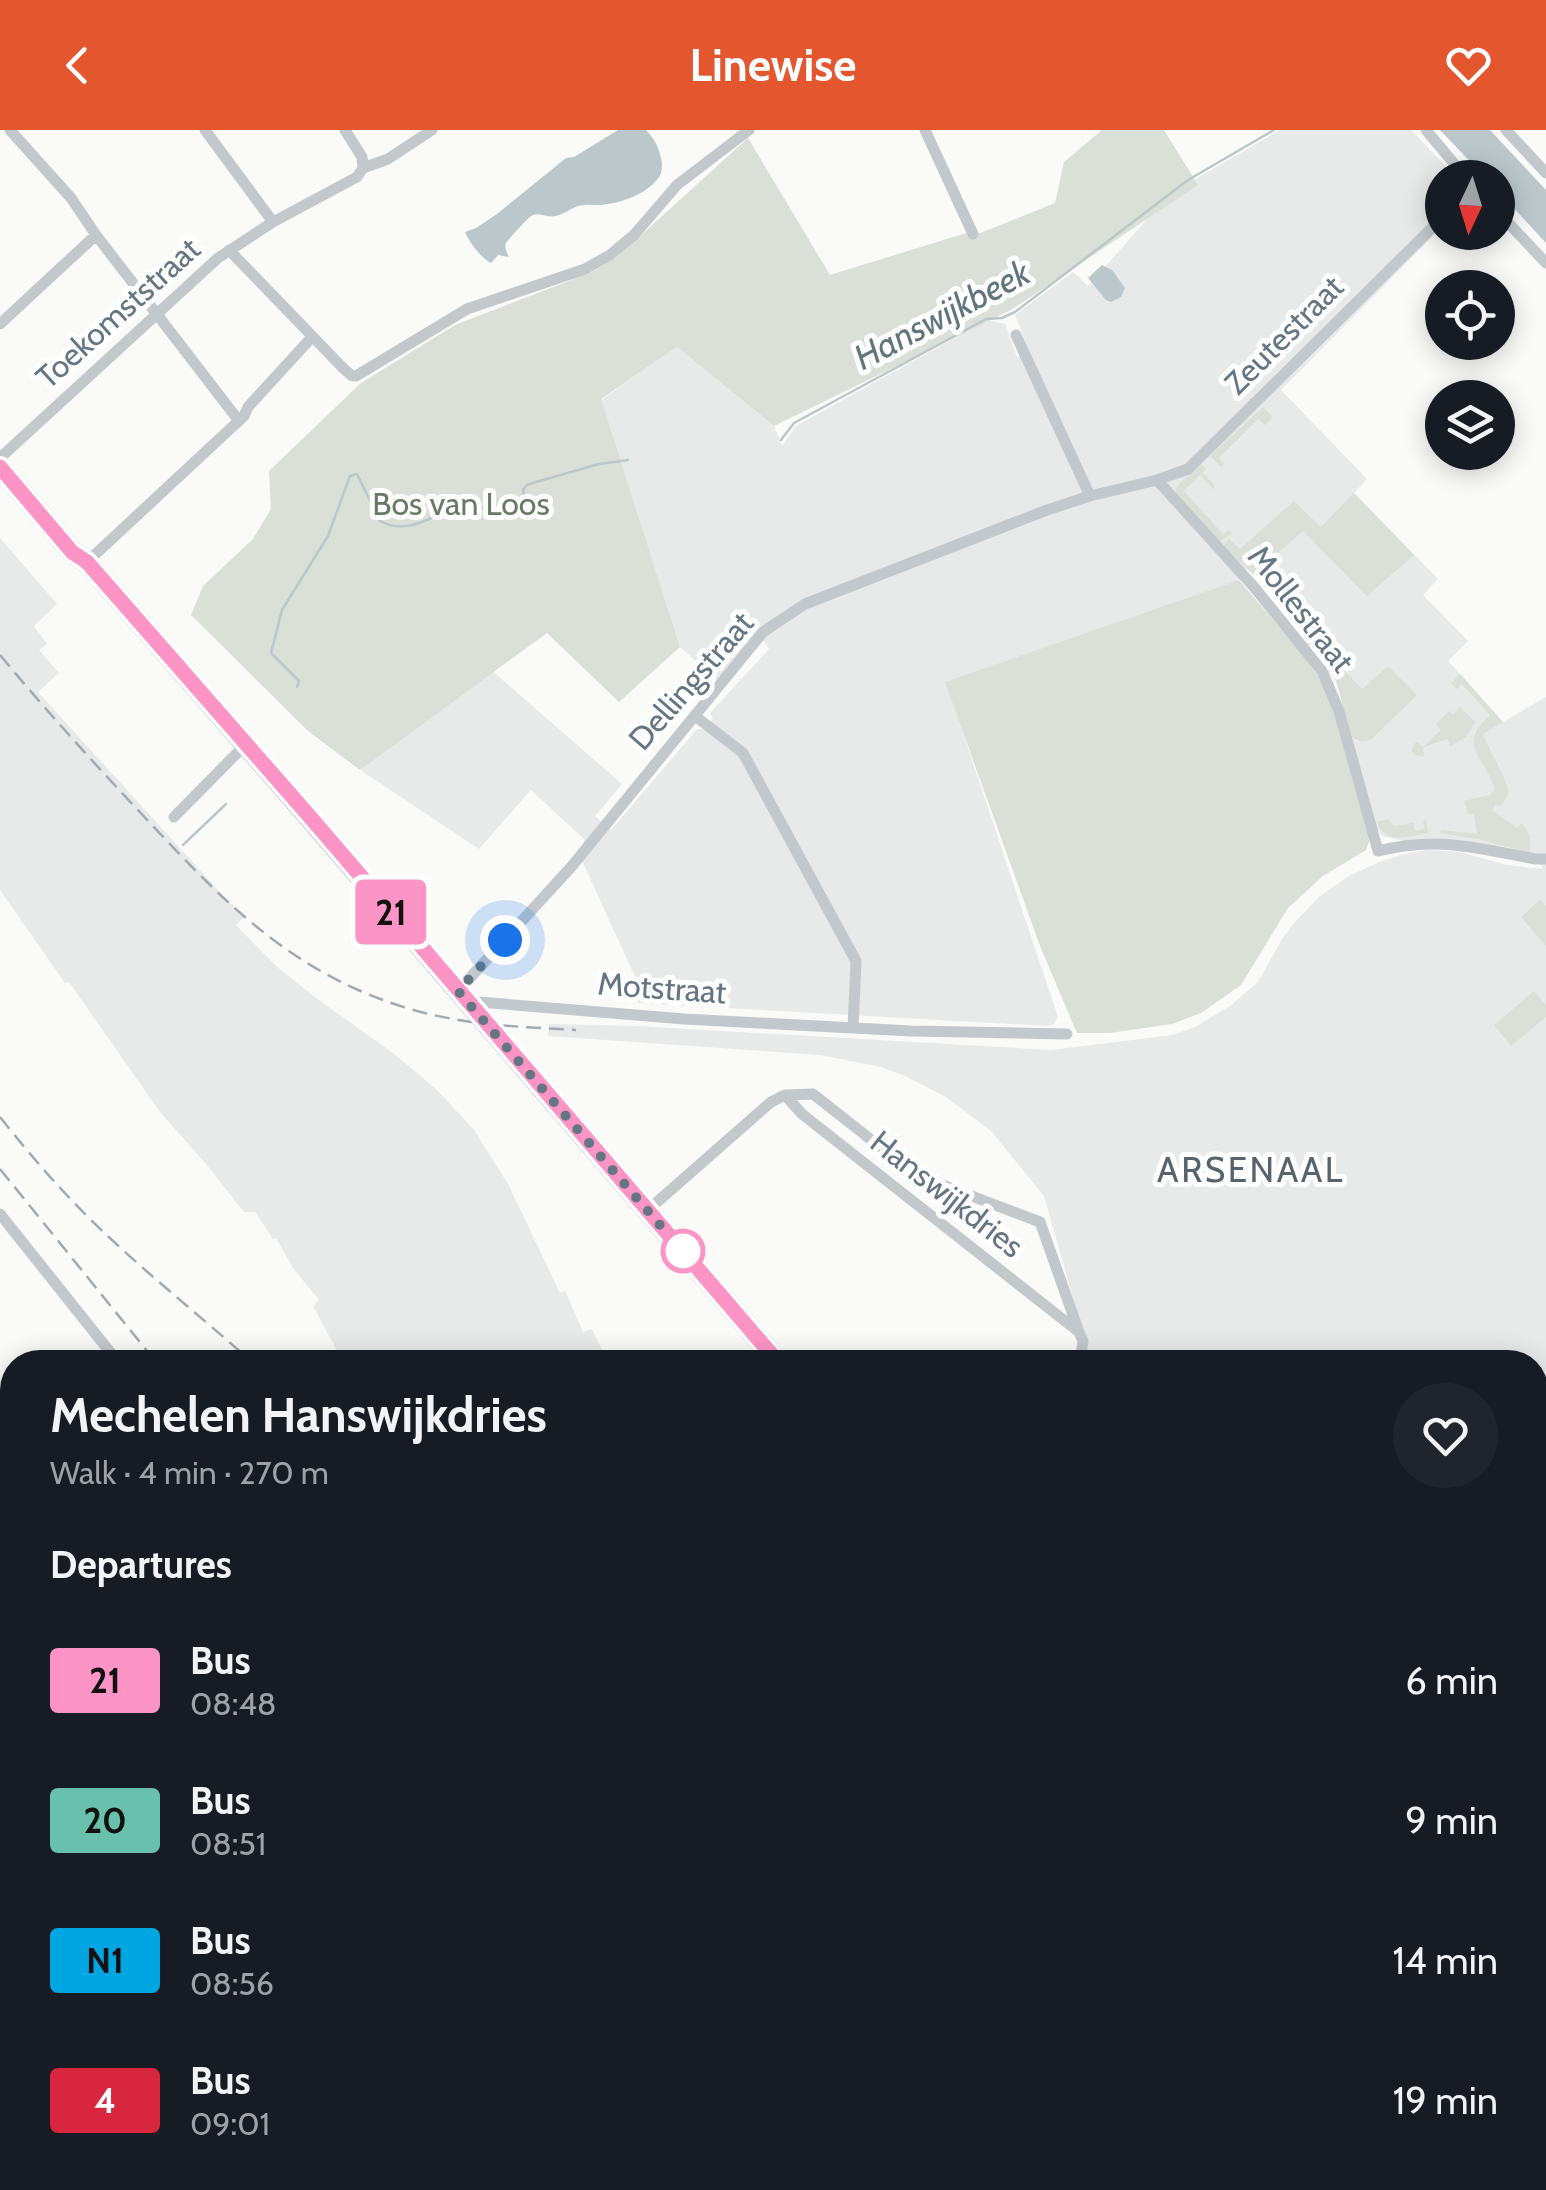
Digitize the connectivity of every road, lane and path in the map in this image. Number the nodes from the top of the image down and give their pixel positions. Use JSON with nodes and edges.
{"nodes":[{"id":1,"x":10,"y":130,"type":"edge"},
{"id":2,"x":205,"y":130,"type":"edge"},
{"id":3,"x":345,"y":130,"type":"edge"},
{"id":4,"x":432,"y":130,"type":"edge"},
{"id":5,"x":749,"y":130,"type":"edge"},
{"id":6,"x":925,"y":130,"type":"edge"},
{"id":7,"x":1426,"y":130,"type":"edge"},
{"id":8,"x":1506,"y":130,"type":"edge"},
{"id":9,"x":1451,"y":160,"type":"edge"},
{"id":10,"x":363,"y":168,"type":"junction"},
{"id":11,"x":1546,"y":173,"type":"edge"},
{"id":12,"x":273,"y":222,"type":"junction"},
{"id":13,"x":1515,"y":230,"type":"edge"},
{"id":14,"x":973,"y":234,"type":"dead end"},
{"id":15,"x":96,"y":235,"type":"junction"},
{"id":16,"x":1425,"y":235,"type":"edge"},
{"id":17,"x":228,"y":250,"type":"junction"},
{"id":18,"x":1546,"y":263,"type":"edge"},
{"id":19,"x":157,"y":314,"type":"junction"},
{"id":20,"x":0,"y":324,"type":"edge"},
{"id":21,"x":1016,"y":336,"type":"dead end"},
{"id":22,"x":312,"y":337,"type":"junction"},
{"id":23,"x":239,"y":421,"type":"junction"},
{"id":24,"x":0,"y":459,"type":"edge"},
{"id":25,"x":1157,"y":480,"type":"junction"},
{"id":26,"x":1090,"y":496,"type":"junction"},
{"id":27,"x":87,"y":562,"type":"junction"},
{"id":28,"x":694,"y":716,"type":"junction"},
{"id":29,"x":246,"y":744,"type":"junction"},
{"id":30,"x":174,"y":817,"type":"dead end"},
{"id":31,"x":1546,"y":859,"type":"edge"},
{"id":32,"x":463,"y":996,"type":"junction"},
{"id":33,"x":853,"y":1028,"type":"junction"},
{"id":34,"x":1067,"y":1034,"type":"dead end"},
{"id":35,"x":785,"y":1095,"type":"junction"},
{"id":36,"x":648,"y":1210,"type":"junction"},
{"id":37,"x":0,"y":1214,"type":"edge"},
{"id":38,"x":1078,"y":1332,"type":"junction"},
{"id":39,"x":108,"y":1350,"type":"edge"},
{"id":40,"x":768,"y":1350,"type":"edge"},
{"id":41,"x":1082,"y":1350,"type":"edge"}],
"edges":[{"from":1,"to":15,"type":"street"},
{"from":2,"to":12,"type":"street"},
{"from":3,"to":10,"type":"street"},
{"from":4,"to":10,"type":"street","name":"Toekomststraat"},
{"from":5,"to":22,"type":"street"},
{"from":6,"to":14,"type":"street"},
{"from":7,"to":9,"type":"street"},
{"from":8,"to":11,"type":"street"},
{"from":10,"to":12,"type":"street","name":"Toekomststraat"},
{"from":12,"to":17,"type":"street","name":"Toekomststraat"},
{"from":13,"to":18,"type":"street"},
{"from":15,"to":19,"type":"street"},
{"from":15,"to":20,"type":"street"},
{"from":16,"to":25,"type":"street","name":"Zeutestraat"},
{"from":17,"to":19,"type":"street","name":"Toekomststraat"},
{"from":17,"to":22,"type":"street"},
{"from":19,"to":23,"type":"street"},
{"from":19,"to":24,"type":"street","name":"Toekomststraat"},
{"from":21,"to":26,"type":"street"},
{"from":22,"to":23,"type":"street"},
{"from":23,"to":27,"type":"street"},
{"from":24,"to":27,"type":"main road"},
{"from":25,"to":26,"type":"street","name":"Dellingstraat"},
{"from":25,"to":31,"type":"street","name":"Mollestraat"},
{"from":26,"to":28,"type":"street","name":"Dellingstraat"},
{"from":27,"to":29,"type":"main road"},
{"from":28,"to":32,"type":"street","name":"Dellingstraat"},
{"from":28,"to":33,"type":"street"},
{"from":29,"to":30,"type":"street"},
{"from":29,"to":32,"type":"main road"},
{"from":32,"to":33,"type":"street","name":"Motstraat"},
{"from":32,"to":36,"type":"main road"},
{"from":33,"to":34,"type":"street","name":"Motstraat"},
{"from":35,"to":36,"type":"street"},
{"from":35,"to":38,"type":"street","name":"Hanswijkdries"},
{"from":35,"to":38,"type":"street","name":"Hanswijkdries"},
{"from":36,"to":40,"type":"main road"},
{"from":37,"to":39,"type":"street"},
{"from":38,"to":41,"type":"street","name":"Hanswijkdries"}]}
